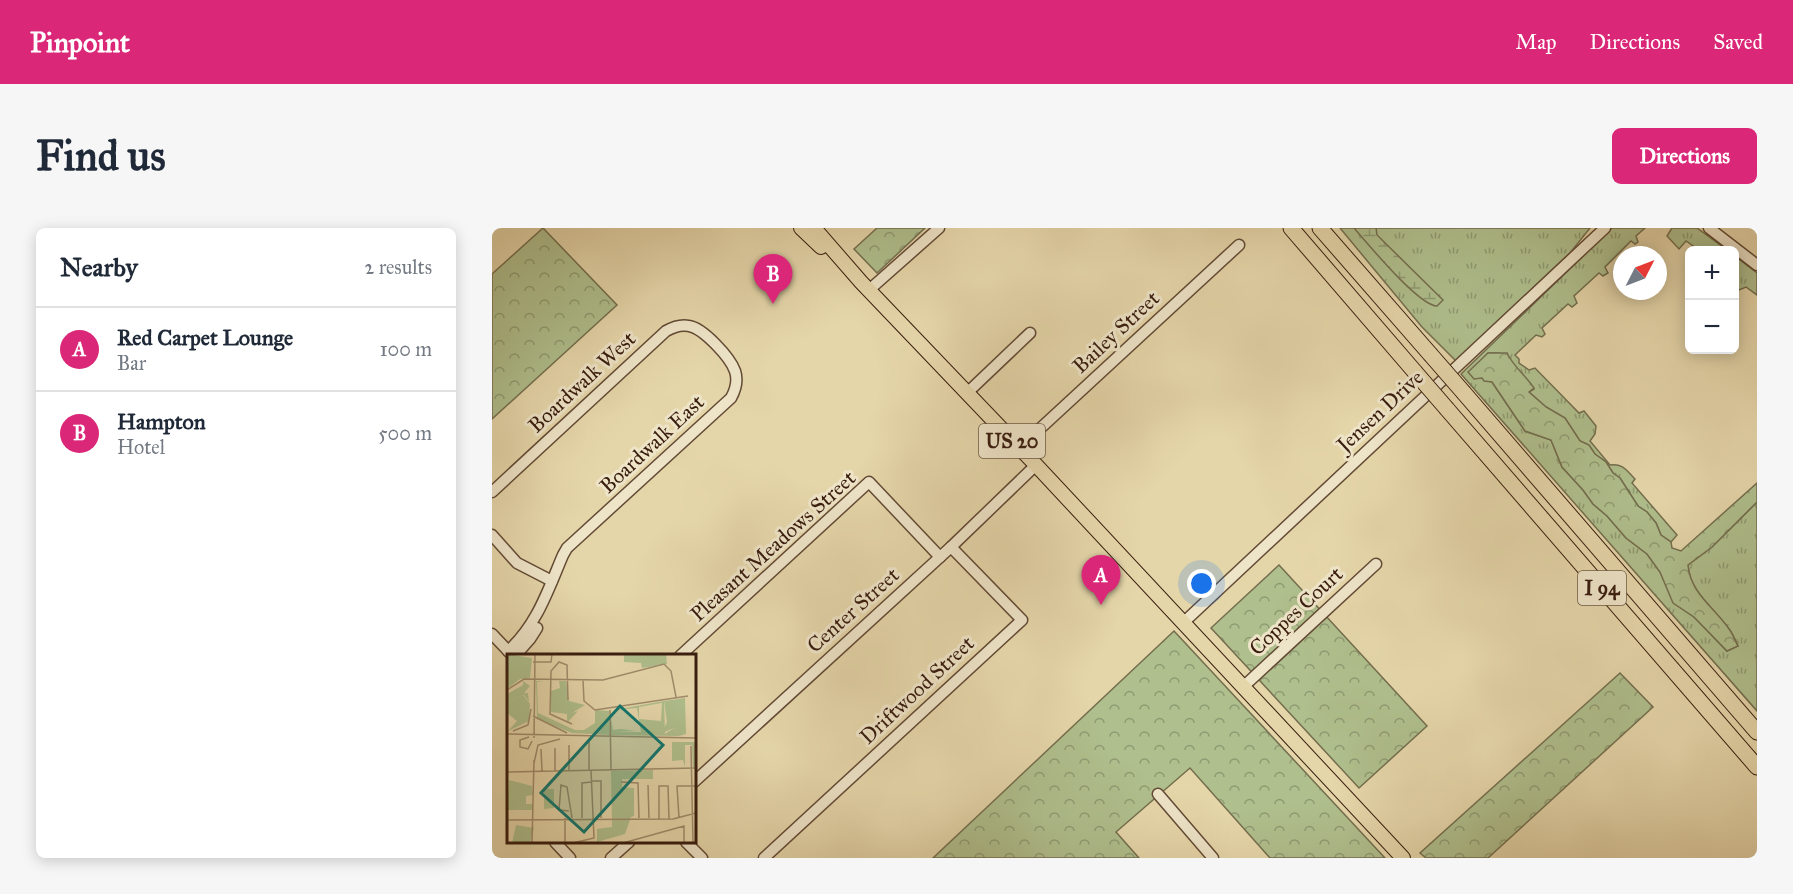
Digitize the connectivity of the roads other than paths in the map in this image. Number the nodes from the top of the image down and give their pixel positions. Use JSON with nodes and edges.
{"nodes":[{"id":1,"x":801,"y":228,"type":"edge"},
{"id":2,"x":814,"y":228,"type":"edge"},
{"id":3,"x":939,"y":228,"type":"edge"},
{"id":4,"x":1291,"y":228,"type":"edge"},
{"id":5,"x":1320,"y":228,"type":"edge"},
{"id":6,"x":1330,"y":228,"type":"edge"},
{"id":7,"x":1605,"y":228,"type":"edge"},
{"id":8,"x":1709,"y":228,"type":"edge"},
{"id":9,"x":1239,"y":244,"type":"dead end"},
{"id":10,"x":1757,"y":265,"type":"edge"},
{"id":11,"x":865,"y":286,"type":"junction"},
{"id":12,"x":674,"y":327,"type":"joint"},
{"id":13,"x":1030,"y":333,"type":"dead end"},
{"id":14,"x":1418,"y":340,"type":"junction"},
{"id":15,"x":967,"y":393,"type":"junction"},
{"id":16,"x":1019,"y":448,"type":"junction"},
{"id":17,"x":1036,"y":465,"type":"junction"},
{"id":18,"x":492,"y":492,"type":"edge"},
{"id":19,"x":492,"y":535,"type":"edge"},
{"id":20,"x":951,"y":547,"type":"junction"},
{"id":21,"x":940,"y":557,"type":"junction"},
{"id":22,"x":1376,"y":564,"type":"dead end"},
{"id":23,"x":552,"y":580,"type":"junction"},
{"id":24,"x":1183,"y":623,"type":"junction"},
{"id":25,"x":492,"y":634,"type":"edge"},
{"id":26,"x":512,"y":654,"type":"edge"},
{"id":27,"x":682,"y":654,"type":"edge"},
{"id":28,"x":1244,"y":687,"type":"junction"},
{"id":29,"x":1757,"y":732,"type":"edge"},
{"id":30,"x":1757,"y":767,"type":"edge"},
{"id":31,"x":696,"y":780,"type":"edge"},
{"id":32,"x":1158,"y":794,"type":"dead end"},
{"id":33,"x":556,"y":843,"type":"edge"},
{"id":34,"x":628,"y":843,"type":"edge"},
{"id":35,"x":687,"y":843,"type":"edge"},
{"id":36,"x":570,"y":858,"type":"edge"},
{"id":37,"x":611,"y":858,"type":"edge"},
{"id":38,"x":702,"y":858,"type":"edge"},
{"id":39,"x":764,"y":858,"type":"edge"},
{"id":40,"x":1213,"y":858,"type":"edge"},
{"id":41,"x":1403,"y":858,"type":"edge"}],
"edges":[{"from":1,"to":11,"type":"main road","number":"US 20"},
{"from":2,"to":11,"type":"main road","number":"US 20"},
{"from":3,"to":11,"type":"street"},
{"from":4,"to":30,"type":"highway","number":"I 94","bridge":true},
{"from":5,"to":14,"type":"highway","number":"I 94"},
{"from":6,"to":14,"type":"highway"},
{"from":7,"to":24,"type":"street","name":"Jensen Drive"},
{"from":8,"to":10,"type":"street"},
{"from":9,"to":16,"type":"street","name":"Bailey Street"},
{"from":11,"to":15,"type":"main road","number":"US 20"},
{"from":12,"to":18,"type":"street","name":"Boardwalk West"},
{"from":12,"to":23,"type":"street","name":"Boardwalk East"},
{"from":13,"to":15,"type":"street"},
{"from":14,"to":29,"type":"highway","number":"I 94","bridge":true},
{"from":15,"to":16,"type":"main road","number":"US 20"},
{"from":16,"to":17,"type":"main road","number":"US 20"},
{"from":17,"to":20,"type":"street","name":"Center Street"},
{"from":17,"to":24,"type":"main road","number":"US 20"},
{"from":19,"to":23,"type":"street"},
{"from":20,"to":21,"type":"street","name":"Center Street"},
{"from":20,"to":39,"type":"street","name":"Driftwood Street"},
{"from":21,"to":27,"type":"street","name":"Pleasant Meadows Street"},
{"from":21,"to":31,"type":"street","name":"Center Street"},
{"from":22,"to":28,"type":"street","name":"Coppes Court"},
{"from":23,"to":26,"type":"street","name":"Boardwalk East"},
{"from":24,"to":28,"type":"main road","number":"US 20"},
{"from":25,"to":26,"type":"street"},
{"from":28,"to":41,"type":"main road","number":"US 20"},
{"from":32,"to":40,"type":"street"},
{"from":33,"to":36,"type":"street"},
{"from":34,"to":37,"type":"street"},
{"from":35,"to":38,"type":"street"}]}
